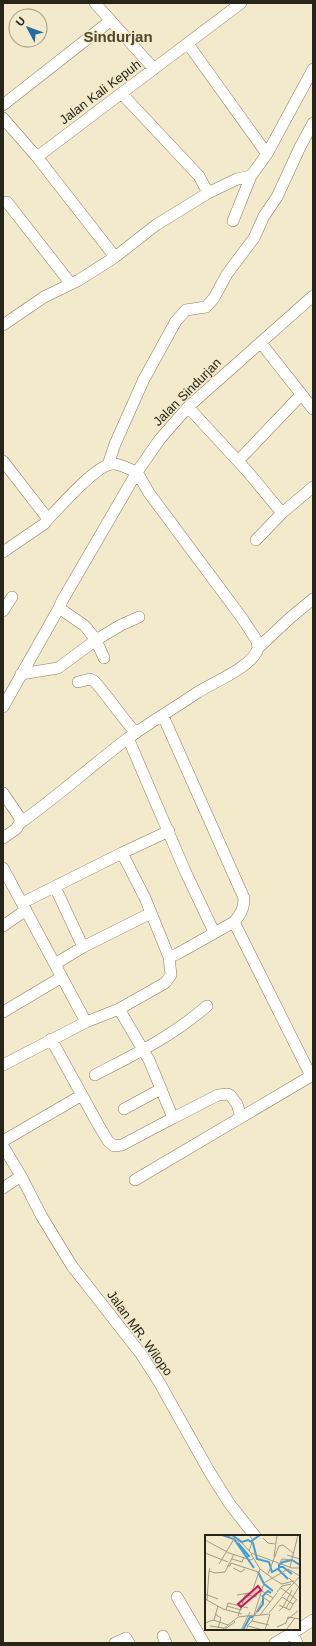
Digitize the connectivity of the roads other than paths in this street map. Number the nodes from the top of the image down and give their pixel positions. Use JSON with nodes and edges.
{"nodes":[{"id":1,"x":95,"y":3,"type":"edge"},
{"id":2,"x":241,"y":3,"type":"edge"},
{"id":3,"x":110,"y":21,"type":"junction"},
{"id":4,"x":188,"y":44,"type":"junction"},
{"id":5,"x":154,"y":69,"type":"junction"},
{"id":6,"x":313,"y":69,"type":"edge"},
{"id":7,"x":122,"y":94,"type":"junction"},
{"id":8,"x":3,"y":105,"type":"edge"},
{"id":9,"x":3,"y":118,"type":"edge"},
{"id":10,"x":313,"y":123,"type":"edge"},
{"id":11,"x":268,"y":154,"type":"junction"},
{"id":12,"x":37,"y":157,"type":"junction"},
{"id":13,"x":251,"y":176,"type":"junction"},
{"id":14,"x":208,"y":193,"type":"junction"},
{"id":15,"x":7,"y":202,"type":"dead end"},
{"id":16,"x":232,"y":221,"type":"dead end"},
{"id":17,"x":115,"y":258,"type":"junction"},
{"id":18,"x":71,"y":284,"type":"junction"},
{"id":19,"x":313,"y":296,"type":"edge"},
{"id":20,"x":3,"y":325,"type":"edge"},
{"id":21,"x":261,"y":343,"type":"junction"},
{"id":22,"x":301,"y":395,"type":"junction"},
{"id":23,"x":188,"y":407,"type":"junction"},
{"id":24,"x":313,"y":409,"type":"edge"},
{"id":25,"x":3,"y":461,"type":"edge"},
{"id":26,"x":238,"y":461,"type":"junction"},
{"id":27,"x":108,"y":465,"type":"junction"},
{"id":28,"x":137,"y":472,"type":"junction"},
{"id":29,"x":313,"y":487,"type":"edge"},
{"id":30,"x":282,"y":513,"type":"junction"},
{"id":31,"x":48,"y":519,"type":"junction"},
{"id":32,"x":256,"y":540,"type":"dead end"},
{"id":33,"x":3,"y":552,"type":"edge"},
{"id":34,"x":12,"y":597,"type":"dead end"},
{"id":35,"x":311,"y":605,"type":"edge"},
{"id":36,"x":59,"y":608,"type":"junction"},
{"id":37,"x":3,"y":611,"type":"edge"},
{"id":38,"x":139,"y":617,"type":"dead end"},
{"id":39,"x":96,"y":640,"type":"junction"},
{"id":40,"x":258,"y":648,"type":"junction"},
{"id":41,"x":104,"y":658,"type":"dead end"},
{"id":42,"x":21,"y":674,"type":"junction"},
{"id":43,"x":78,"y":682,"type":"dead end"},
{"id":44,"x":3,"y":707,"type":"edge"},
{"id":45,"x":162,"y":716,"type":"junction"},
{"id":46,"x":132,"y":736,"type":"junction"},
{"id":47,"x":3,"y":793,"type":"edge"},
{"id":48,"x":20,"y":823,"type":"junction"},
{"id":49,"x":169,"y":831,"type":"junction"},
{"id":50,"x":3,"y":838,"type":"edge"},
{"id":51,"x":122,"y":853,"type":"junction"},
{"id":52,"x":3,"y":868,"type":"edge"},
{"id":53,"x":55,"y":887,"type":"junction"},
{"id":54,"x":24,"y":907,"type":"junction"},
{"id":55,"x":151,"y":913,"type":"junction"},
{"id":56,"x":234,"y":922,"type":"junction"},
{"id":57,"x":3,"y":926,"type":"edge"},
{"id":58,"x":214,"y":932,"type":"junction"},
{"id":59,"x":83,"y":947,"type":"junction"},
{"id":60,"x":169,"y":957,"type":"junction"},
{"id":61,"x":55,"y":964,"type":"junction"},
{"id":62,"x":62,"y":977,"type":"junction"},
{"id":63,"x":207,"y":1006,"type":"dead end"},
{"id":64,"x":119,"y":1009,"type":"junction"},
{"id":65,"x":3,"y":1012,"type":"edge"},
{"id":66,"x":86,"y":1022,"type":"junction"},
{"id":67,"x":51,"y":1039,"type":"junction"},
{"id":68,"x":143,"y":1050,"type":"junction"},
{"id":69,"x":3,"y":1065,"type":"edge"},
{"id":70,"x":95,"y":1075,"type":"dead end"},
{"id":71,"x":161,"y":1089,"type":"junction"},
{"id":72,"x":82,"y":1095,"type":"junction"},
{"id":73,"x":124,"y":1109,"type":"dead end"},
{"id":74,"x":242,"y":1117,"type":"junction"},
{"id":75,"x":173,"y":1118,"type":"junction"},
{"id":76,"x":3,"y":1141,"type":"edge"},
{"id":77,"x":3,"y":1146,"type":"edge"},
{"id":78,"x":21,"y":1176,"type":"junction"},
{"id":79,"x":135,"y":1180,"type":"dead end"},
{"id":80,"x":3,"y":1188,"type":"edge"},
{"id":81,"x":254,"y":1535,"type":"edge"},
{"id":82,"x":177,"y":1597,"type":"dead end"},
{"id":83,"x":313,"y":1620,"type":"edge"},
{"id":84,"x":300,"y":1627,"type":"edge"},
{"id":85,"x":295,"y":1630,"type":"edge"},
{"id":86,"x":115,"y":1643,"type":"edge"},
{"id":87,"x":129,"y":1643,"type":"edge"},
{"id":88,"x":204,"y":1643,"type":"edge"},
{"id":89,"x":275,"y":1643,"type":"edge"},
{"id":90,"x":298,"y":1643,"type":"edge"}],
"edges":[{"from":1,"to":3,"type":"street"},
{"from":2,"to":4,"type":"street","name":"Jalan Kali Kepuh"},
{"from":3,"to":5,"type":"street"},
{"from":3,"to":8,"type":"street"},
{"from":4,"to":5,"type":"street","name":"Jalan Kali Kepuh"},
{"from":4,"to":11,"type":"street"},
{"from":5,"to":7,"type":"street","name":"Jalan Kali Kepuh"},
{"from":6,"to":11,"type":"street"},
{"from":7,"to":12,"type":"street","name":"Jalan Kali Kepuh"},
{"from":7,"to":14,"type":"street"},
{"from":9,"to":12,"type":"street"},
{"from":10,"to":27,"type":"street"},
{"from":11,"to":13,"type":"street"},
{"from":12,"to":17,"type":"street"},
{"from":13,"to":14,"type":"street"},
{"from":13,"to":16,"type":"street"},
{"from":14,"to":17,"type":"street"},
{"from":15,"to":18,"type":"street"},
{"from":17,"to":18,"type":"street"},
{"from":18,"to":20,"type":"street"},
{"from":19,"to":21,"type":"street","name":"Jalan Sindurjan"},
{"from":21,"to":22,"type":"street"},
{"from":21,"to":23,"type":"street","name":"Jalan Sindurjan"},
{"from":22,"to":24,"type":"street"},
{"from":22,"to":26,"type":"street"},
{"from":23,"to":26,"type":"street"},
{"from":23,"to":28,"type":"street","name":"Jalan Sindurjan"},
{"from":25,"to":31,"type":"street"},
{"from":26,"to":30,"type":"street"},
{"from":27,"to":28,"type":"street"},
{"from":27,"to":31,"type":"street"},
{"from":28,"to":36,"type":"street","name":"Jalan Sindurjan"},
{"from":28,"to":40,"type":"street"},
{"from":29,"to":30,"type":"street"},
{"from":30,"to":32,"type":"street"},
{"from":31,"to":33,"type":"street"},
{"from":34,"to":37,"type":"street"},
{"from":35,"to":40,"type":"street"},
{"from":36,"to":39,"type":"street"},
{"from":36,"to":42,"type":"street","name":"Jalan Sindurjan"},
{"from":38,"to":39,"type":"street"},
{"from":39,"to":41,"type":"street"},
{"from":39,"to":42,"type":"street"},
{"from":40,"to":45,"type":"street"},
{"from":42,"to":44,"type":"street","name":"Jalan Sindurjan"},
{"from":43,"to":46,"type":"street"},
{"from":45,"to":46,"type":"street"},
{"from":45,"to":56,"type":"street"},
{"from":46,"to":48,"type":"street"},
{"from":46,"to":49,"type":"street"},
{"from":47,"to":48,"type":"street"},
{"from":48,"to":50,"type":"street"},
{"from":49,"to":51,"type":"street"},
{"from":49,"to":58,"type":"street"},
{"from":51,"to":53,"type":"street"},
{"from":51,"to":55,"type":"street"},
{"from":52,"to":54,"type":"street"},
{"from":53,"to":54,"type":"street"},
{"from":53,"to":59,"type":"street"},
{"from":54,"to":57,"type":"street"},
{"from":54,"to":61,"type":"street"},
{"from":55,"to":59,"type":"street"},
{"from":55,"to":60,"type":"street"},
{"from":56,"to":58,"type":"street"},
{"from":56,"to":74,"type":"street"},
{"from":58,"to":60,"type":"street"},
{"from":59,"to":61,"type":"street"},
{"from":60,"to":64,"type":"street"},
{"from":61,"to":62,"type":"street"},
{"from":62,"to":65,"type":"street"},
{"from":62,"to":66,"type":"street"},
{"from":63,"to":68,"type":"street"},
{"from":64,"to":66,"type":"street"},
{"from":64,"to":68,"type":"street"},
{"from":66,"to":67,"type":"street"},
{"from":67,"to":69,"type":"street"},
{"from":67,"to":72,"type":"street"},
{"from":68,"to":70,"type":"street"},
{"from":68,"to":71,"type":"street"},
{"from":71,"to":73,"type":"street"},
{"from":71,"to":75,"type":"street"},
{"from":72,"to":75,"type":"street"},
{"from":72,"to":76,"type":"street"},
{"from":74,"to":75,"type":"street"},
{"from":74,"to":79,"type":"street"},
{"from":77,"to":78,"type":"street","name":"Jalan MR. Wilopo"},
{"from":78,"to":80,"type":"street"},
{"from":78,"to":81,"type":"street","name":"Jalan MR. Wilopo"},
{"from":82,"to":88,"type":"street"},
{"from":83,"to":84,"type":"street"},
{"from":85,"to":89,"type":"street"},
{"from":85,"to":90,"type":"street"},
{"from":86,"to":87,"type":"street"}]}
